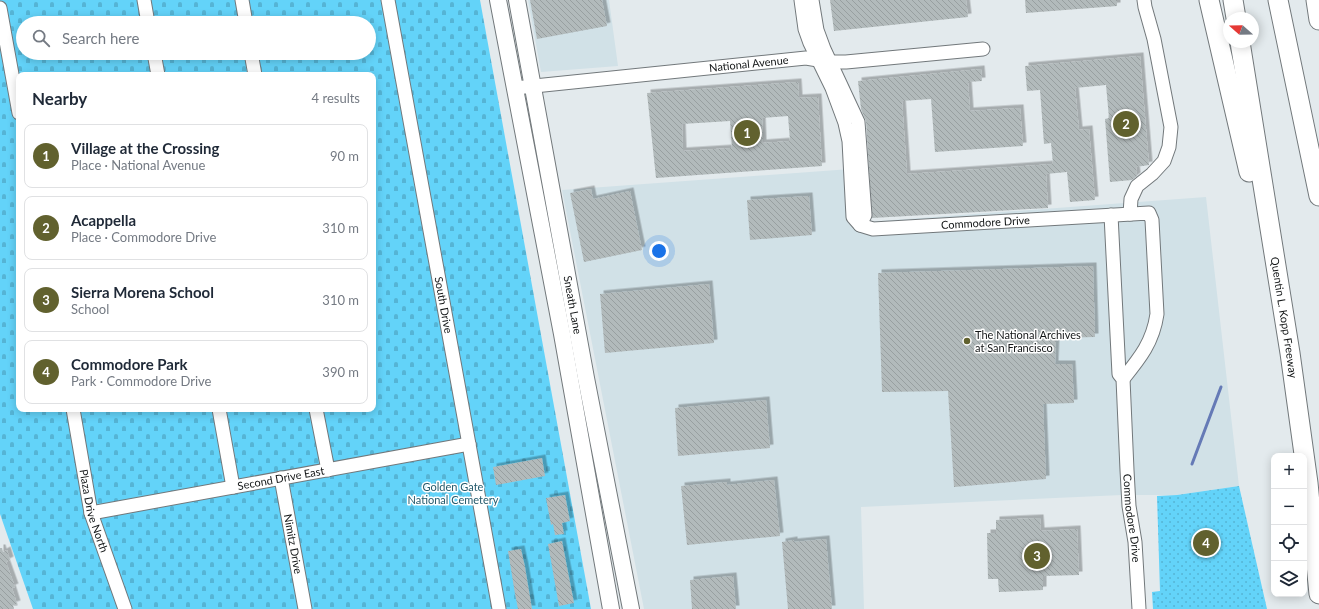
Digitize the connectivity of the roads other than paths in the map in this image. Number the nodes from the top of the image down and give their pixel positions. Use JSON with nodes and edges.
{"nodes":[{"id":1,"x":144,"y":0,"type":"edge"},
{"id":2,"x":242,"y":0,"type":"edge"},
{"id":3,"x":388,"y":0,"type":"edge"},
{"id":4,"x":498,"y":0,"type":"edge"},
{"id":5,"x":517,"y":0,"type":"edge"},
{"id":6,"x":801,"y":0,"type":"edge"},
{"id":7,"x":812,"y":0,"type":"edge"},
{"id":8,"x":1144,"y":0,"type":"edge"},
{"id":9,"x":1209,"y":0,"type":"edge"},
{"id":10,"x":1233,"y":0,"type":"edge"},
{"id":11,"x":1278,"y":0,"type":"edge"},
{"id":12,"x":1316,"y":0,"type":"edge"},
{"id":13,"x":0,"y":8,"type":"edge"},
{"id":14,"x":1235,"y":12,"type":"edge"},
{"id":15,"x":147,"y":16,"type":"edge"},
{"id":16,"x":245,"y":16,"type":"edge"},
{"id":17,"x":1319,"y":20,"type":"edge"},
{"id":18,"x":1241,"y":48,"type":"edge"},
{"id":19,"x":983,"y":49,"type":"dead end"},
{"id":20,"x":817,"y":59,"type":"junction"},
{"id":21,"x":155,"y":60,"type":"edge"},
{"id":22,"x":252,"y":60,"type":"edge"},
{"id":23,"x":830,"y":62,"type":"junction"},
{"id":24,"x":157,"y":72,"type":"edge"},
{"id":25,"x":254,"y":72,"type":"edge"},
{"id":26,"x":534,"y":86,"type":"junction"},
{"id":27,"x":515,"y":88,"type":"junction"},
{"id":28,"x":16,"y":96,"type":"edge"},
{"id":29,"x":1319,"y":196,"type":"edge"},
{"id":30,"x":1130,"y":214,"type":"junction"},
{"id":31,"x":1111,"y":215,"type":"junction"},
{"id":32,"x":860,"y":225,"type":"junction"},
{"id":33,"x":1290,"y":353,"type":"junction"},
{"id":34,"x":1123,"y":379,"type":"junction"},
{"id":35,"x":74,"y":412,"type":"edge"},
{"id":36,"x":220,"y":412,"type":"edge"},
{"id":37,"x":317,"y":412,"type":"edge"},
{"id":38,"x":469,"y":444,"type":"junction"},
{"id":39,"x":328,"y":470,"type":"junction"},
{"id":40,"x":281,"y":478,"type":"junction"},
{"id":41,"x":233,"y":487,"type":"junction"},
{"id":42,"x":92,"y":513,"type":"junction"},
{"id":43,"x":1319,"y":594,"type":"edge"},
{"id":44,"x":125,"y":609,"type":"edge"},
{"id":45,"x":305,"y":609,"type":"edge"},
{"id":46,"x":500,"y":609,"type":"edge"},
{"id":47,"x":611,"y":609,"type":"edge"},
{"id":48,"x":631,"y":609,"type":"edge"},
{"id":49,"x":1138,"y":609,"type":"edge"}],
"edges":[{"from":1,"to":15,"type":"street"},
{"from":2,"to":16,"type":"street"},
{"from":3,"to":38,"type":"street","name":"South Drive"},
{"from":4,"to":27,"type":"main road","name":"Sneath Lane"},
{"from":5,"to":26,"type":"main road","name":"Sneath Lane"},
{"from":6,"to":20,"type":"street"},
{"from":7,"to":23,"type":"street"},
{"from":8,"to":30,"type":"street"},
{"from":9,"to":33,"type":"highway"},
{"from":10,"to":14,"type":"highway"},
{"from":11,"to":29,"type":"highway"},
{"from":12,"to":17,"type":"highway"},
{"from":13,"to":28,"type":"street"},
{"from":18,"to":33,"type":"highway","name":"Quentin L. Kopp Freeway"},
{"from":19,"to":23,"type":"street","name":"National Avenue"},
{"from":20,"to":23,"type":"street","name":"National Avenue"},
{"from":20,"to":26,"type":"street","name":"National Avenue"},
{"from":20,"to":32,"type":"street"},
{"from":21,"to":24,"type":"street"},
{"from":22,"to":25,"type":"street"},
{"from":23,"to":32,"type":"street"},
{"from":26,"to":27,"type":"street","name":"National Avenue"},
{"from":26,"to":48,"type":"main road","name":"Sneath Lane"},
{"from":27,"to":47,"type":"main road","name":"Sneath Lane"},
{"from":30,"to":31,"type":"street","name":"Commodore Drive"},
{"from":30,"to":34,"type":"street","name":"Commodore Drive"},
{"from":31,"to":32,"type":"street","name":"Commodore Drive"},
{"from":31,"to":34,"type":"street","name":"Commodore Drive"},
{"from":33,"to":43,"type":"highway","name":"Quentin L. Kopp Freeway"},
{"from":34,"to":49,"type":"street","name":"Commodore Drive"},
{"from":35,"to":42,"type":"street","name":"Plaza Drive North"},
{"from":36,"to":41,"type":"street"},
{"from":37,"to":39,"type":"street"},
{"from":38,"to":39,"type":"street","name":"Second Drive East"},
{"from":38,"to":46,"type":"street","name":"South Drive"},
{"from":39,"to":40,"type":"street","name":"Second Drive East"},
{"from":40,"to":41,"type":"street","name":"Second Drive East"},
{"from":40,"to":45,"type":"street","name":"Nimitz Drive"},
{"from":41,"to":42,"type":"street","name":"Second Drive East"},
{"from":42,"to":44,"type":"street","name":"Plaza Drive North"}]}
